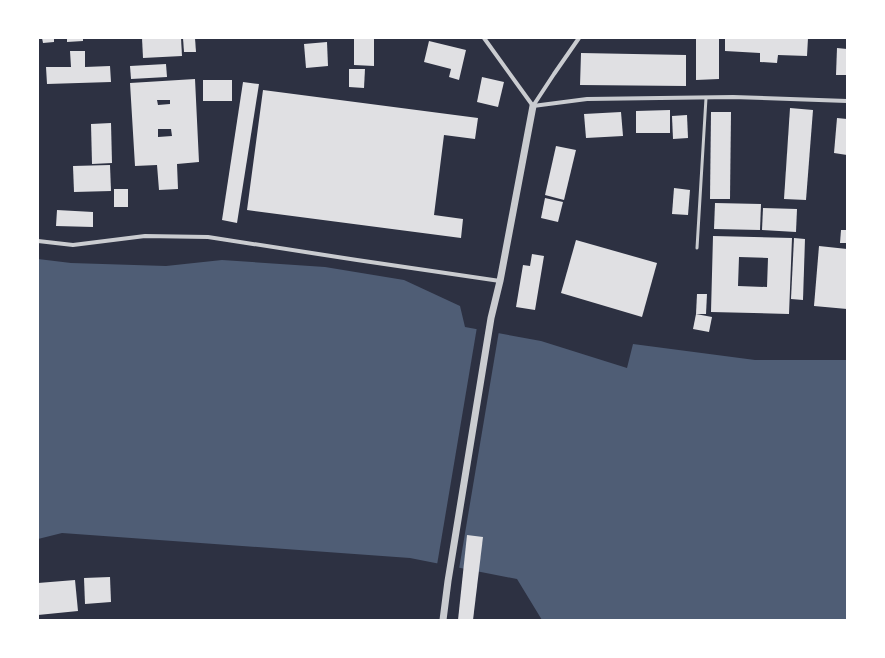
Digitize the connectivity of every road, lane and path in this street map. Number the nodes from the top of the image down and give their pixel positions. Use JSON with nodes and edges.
{"nodes":[{"id":1,"x":484,"y":38,"type":"edge"},
{"id":2,"x":579,"y":38,"type":"edge"},
{"id":3,"x":706,"y":98,"type":"junction"},
{"id":4,"x":847,"y":101,"type":"edge"},
{"id":5,"x":533,"y":106,"type":"junction"},
{"id":6,"x":38,"y":241,"type":"edge"},
{"id":7,"x":698,"y":248,"type":"dead end"},
{"id":8,"x":500,"y":281,"type":"junction"},
{"id":9,"x":443,"y":620,"type":"edge"}],
"edges":[{"from":1,"to":5,"type":"street"},
{"from":2,"to":5,"type":"street"},
{"from":3,"to":4,"type":"street"},
{"from":3,"to":5,"type":"street"},
{"from":3,"to":7,"type":"lane"},
{"from":5,"to":8,"type":"street"},
{"from":6,"to":8,"type":"street"},
{"from":8,"to":9,"type":"street"}]}
